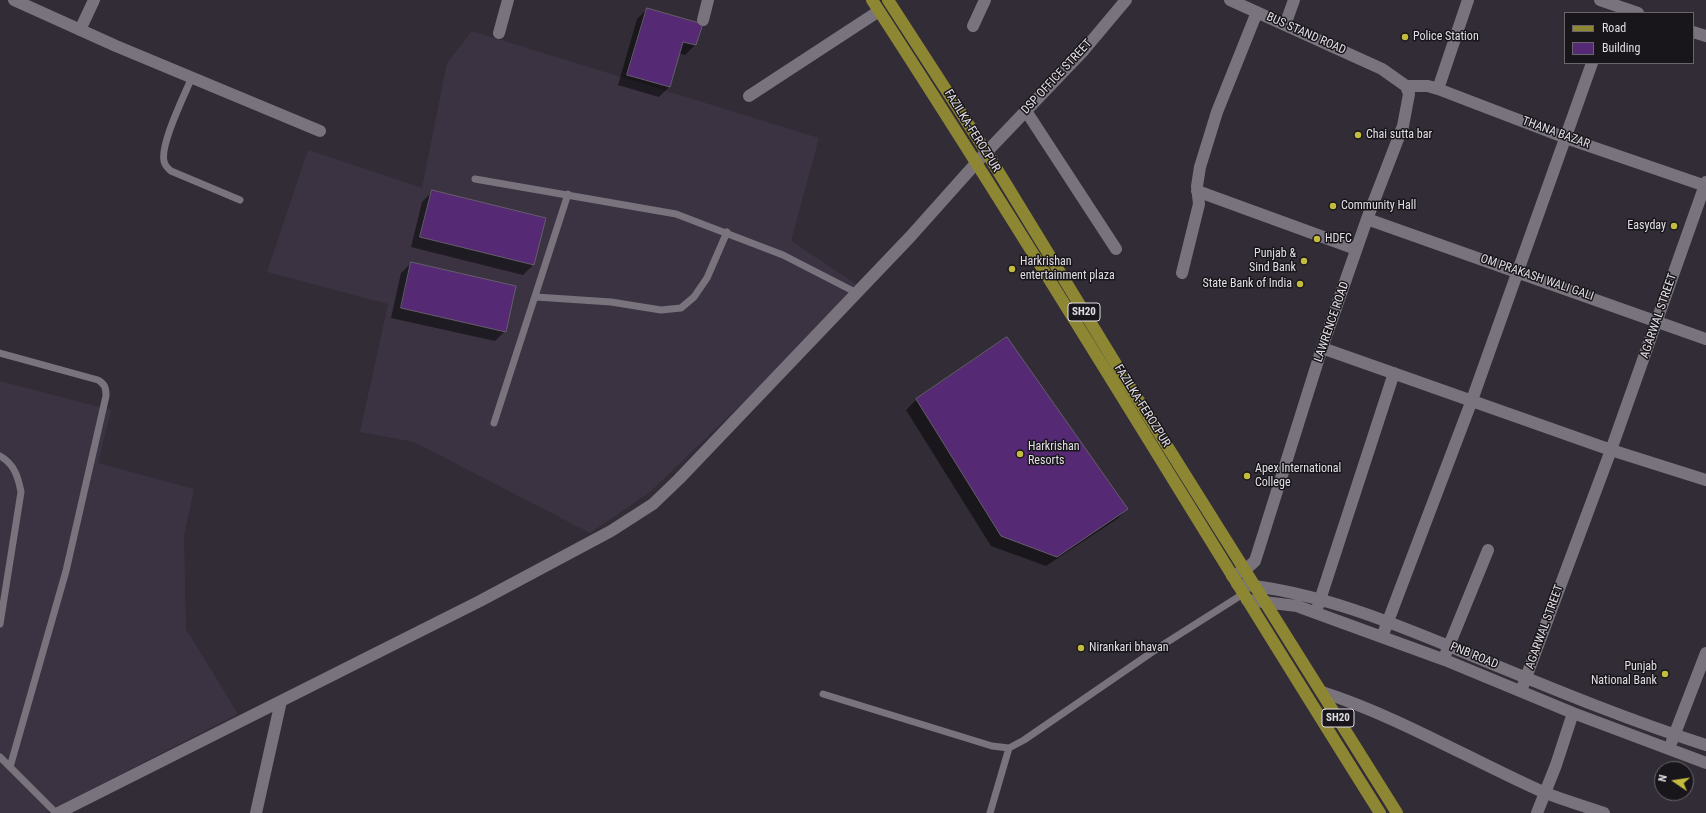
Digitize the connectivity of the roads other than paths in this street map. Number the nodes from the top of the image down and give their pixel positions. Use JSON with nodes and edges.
{"nodes":[{"id":1,"x":14,"y":0,"type":"edge"},
{"id":2,"x":94,"y":0,"type":"edge"},
{"id":3,"x":508,"y":0,"type":"edge"},
{"id":4,"x":708,"y":0,"type":"edge"},
{"id":5,"x":872,"y":0,"type":"edge"},
{"id":6,"x":985,"y":0,"type":"edge"},
{"id":7,"x":1126,"y":0,"type":"edge"},
{"id":8,"x":1230,"y":0,"type":"edge"},
{"id":9,"x":1294,"y":0,"type":"edge"},
{"id":10,"x":1468,"y":0,"type":"edge"},
{"id":11,"x":1600,"y":0,"type":"edge"},
{"id":12,"x":889,"y":1,"type":"edge"},
{"id":13,"x":1612,"y":6,"type":"edge"},
{"id":14,"x":879,"y":11,"type":"junction"},
{"id":15,"x":1257,"y":12,"type":"junction"},
{"id":16,"x":1634,"y":12,"type":"edge"},
{"id":17,"x":703,"y":20,"type":"dead end"},
{"id":18,"x":1285,"y":25,"type":"junction"},
{"id":19,"x":973,"y":26,"type":"dead end"},
{"id":20,"x":80,"y":30,"type":"junction"},
{"id":21,"x":1694,"y":32,"type":"edge"},
{"id":22,"x":499,"y":33,"type":"dead end"},
{"id":23,"x":1706,"y":36,"type":"edge"},
{"id":24,"x":1592,"y":64,"type":"edge"},
{"id":25,"x":192,"y":77,"type":"junction"},
{"id":26,"x":1406,"y":86,"type":"junction"},
{"id":27,"x":1438,"y":89,"type":"junction"},
{"id":28,"x":749,"y":96,"type":"dead end"},
{"id":29,"x":1026,"y":111,"type":"junction"},
{"id":30,"x":320,"y":131,"type":"dead end"},
{"id":31,"x":1566,"y":138,"type":"junction"},
{"id":32,"x":986,"y":153,"type":"junction"},
{"id":33,"x":977,"y":162,"type":"junction"},
{"id":34,"x":475,"y":179,"type":"dead end"},
{"id":35,"x":1706,"y":185,"type":"edge"},
{"id":36,"x":1197,"y":191,"type":"junction"},
{"id":37,"x":568,"y":194,"type":"junction"},
{"id":38,"x":240,"y":200,"type":"dead end"},
{"id":39,"x":1367,"y":218,"type":"junction"},
{"id":40,"x":727,"y":232,"type":"junction"},
{"id":41,"x":1116,"y":249,"type":"dead end"},
{"id":42,"x":1356,"y":249,"type":"junction"},
{"id":43,"x":1519,"y":271,"type":"junction"},
{"id":44,"x":1182,"y":273,"type":"dead end"},
{"id":45,"x":857,"y":293,"type":"junction"},
{"id":46,"x":536,"y":297,"type":"junction"},
{"id":47,"x":1657,"y":320,"type":"junction"},
{"id":48,"x":1706,"y":339,"type":"edge"},
{"id":49,"x":1322,"y":348,"type":"junction"},
{"id":50,"x":0,"y":353,"type":"edge"},
{"id":51,"x":1394,"y":373,"type":"junction"},
{"id":52,"x":1472,"y":400,"type":"junction"},
{"id":53,"x":494,"y":423,"type":"dead end"},
{"id":54,"x":1611,"y":450,"type":"junction"},
{"id":55,"x":0,"y":456,"type":"edge"},
{"id":56,"x":1706,"y":480,"type":"edge"},
{"id":57,"x":1488,"y":550,"type":"dead end"},
{"id":58,"x":1246,"y":570,"type":"junction"},
{"id":59,"x":1255,"y":586,"type":"junction"},
{"id":60,"x":1240,"y":589,"type":"junction"},
{"id":61,"x":1319,"y":598,"type":"junction"},
{"id":62,"x":1265,"y":602,"type":"junction"},
{"id":63,"x":1316,"y":613,"type":"junction"},
{"id":64,"x":1388,"y":622,"type":"junction"},
{"id":65,"x":0,"y":624,"type":"edge"},
{"id":66,"x":1382,"y":637,"type":"junction"},
{"id":67,"x":1448,"y":646,"type":"junction"},
{"id":68,"x":1706,"y":653,"type":"edge"},
{"id":69,"x":1445,"y":660,"type":"junction"},
{"id":70,"x":1526,"y":678,"type":"junction"},
{"id":71,"x":1521,"y":691,"type":"junction"},
{"id":72,"x":1322,"y":692,"type":"junction"},
{"id":73,"x":823,"y":694,"type":"dead end"},
{"id":74,"x":281,"y":701,"type":"junction"},
{"id":75,"x":1573,"y":713,"type":"junction"},
{"id":76,"x":1674,"y":735,"type":"junction"},
{"id":77,"x":1706,"y":745,"type":"edge"},
{"id":78,"x":1009,"y":748,"type":"junction"},
{"id":79,"x":1668,"y":750,"type":"junction"},
{"id":80,"x":0,"y":757,"type":"edge"},
{"id":81,"x":1706,"y":763,"type":"edge"},
{"id":82,"x":10,"y":767,"type":"junction"},
{"id":83,"x":1545,"y":793,"type":"junction"},
{"id":84,"x":57,"y":813,"type":"edge"},
{"id":85,"x":256,"y":813,"type":"edge"},
{"id":86,"x":990,"y":813,"type":"edge"},
{"id":87,"x":1380,"y":813,"type":"edge"},
{"id":88,"x":1397,"y":813,"type":"edge"},
{"id":89,"x":1537,"y":813,"type":"edge"},
{"id":90,"x":1604,"y":813,"type":"edge"}],
"edges":[{"from":1,"to":20,"type":"street"},
{"from":2,"to":20,"type":"street"},
{"from":3,"to":22,"type":"street"},
{"from":4,"to":17,"type":"street"},
{"from":5,"to":14,"type":"main road","name":"FAZILKA-FEROZPUR","number":"SH20"},
{"from":6,"to":19,"type":"street"},
{"from":7,"to":29,"type":"street","name":"DSP OFFICE STREET"},
{"from":8,"to":15,"type":"street","name":"BUS STAND ROAD"},
{"from":9,"to":18,"type":"street"},
{"from":10,"to":27,"type":"street"},
{"from":11,"to":13,"type":"street"},
{"from":12,"to":32,"type":"main road","name":"FAZILKA-FEROZPUR","number":"SH20"},
{"from":13,"to":16,"type":"street"},
{"from":14,"to":28,"type":"street"},
{"from":14,"to":33,"type":"main road","name":"FAZILKA-FEROZPUR","number":"SH20"},
{"from":15,"to":18,"type":"street","name":"BUS STAND ROAD"},
{"from":15,"to":36,"type":"street"},
{"from":18,"to":26,"type":"street","name":"BUS STAND ROAD"},
{"from":20,"to":25,"type":"street"},
{"from":21,"to":23,"type":"street"},
{"from":24,"to":31,"type":"street"},
{"from":25,"to":30,"type":"street"},
{"from":25,"to":38,"type":"lane"},
{"from":26,"to":27,"type":"street","name":"THANA BAZAR"},
{"from":26,"to":39,"type":"street","name":"LAWRENCE ROAD"},
{"from":27,"to":31,"type":"street","name":"THANA BAZAR"},
{"from":29,"to":32,"type":"street","name":"DSP OFFICE STREET"},
{"from":29,"to":41,"type":"street"},
{"from":31,"to":35,"type":"street","name":"THANA BAZAR"},
{"from":31,"to":43,"type":"street"},
{"from":32,"to":33,"type":"street","name":"DSP OFFICE STREET"},
{"from":32,"to":58,"type":"main road","name":"FAZILKA-FEROZPUR","number":"SH20"},
{"from":33,"to":45,"type":"street","name":"DSP OFFICE STREET"},
{"from":33,"to":60,"type":"main road","name":"FAZILKA-FEROZPUR","number":"SH20"},
{"from":34,"to":37,"type":"lane"},
{"from":35,"to":47,"type":"street","name":"AGARWAL STREET"},
{"from":36,"to":42,"type":"street"},
{"from":36,"to":44,"type":"street"},
{"from":37,"to":40,"type":"lane"},
{"from":37,"to":46,"type":"lane"},
{"from":39,"to":42,"type":"street","name":"LAWRENCE ROAD"},
{"from":39,"to":43,"type":"street","name":"OM PRAKASH WALI GALI"},
{"from":40,"to":45,"type":"lane"},
{"from":40,"to":46,"type":"lane"},
{"from":42,"to":49,"type":"street","name":"LAWRENCE ROAD"},
{"from":43,"to":47,"type":"street","name":"OM PRAKASH WALI GALI"},
{"from":43,"to":52,"type":"street"},
{"from":45,"to":74,"type":"street","name":"DSP OFFICE STREET"},
{"from":46,"to":53,"type":"lane"},
{"from":47,"to":48,"type":"street","name":"OM PRAKASH WALI GALI"},
{"from":47,"to":54,"type":"street","name":"AGARWAL STREET"},
{"from":49,"to":51,"type":"street"},
{"from":49,"to":58,"type":"street","name":"LAWRENCE ROAD"},
{"from":50,"to":82,"type":"lane"},
{"from":51,"to":52,"type":"street"},
{"from":51,"to":61,"type":"street"},
{"from":52,"to":54,"type":"street"},
{"from":52,"to":64,"type":"street"},
{"from":54,"to":56,"type":"street"},
{"from":54,"to":70,"type":"street","name":"AGARWAL STREET"},
{"from":55,"to":65,"type":"lane"},
{"from":57,"to":67,"type":"street"},
{"from":58,"to":59,"type":"main road","name":"FAZILKA-FEROZPUR","number":"SH20"},
{"from":58,"to":60,"type":"street"},
{"from":59,"to":60,"type":"street","name":"PNB ROAD"},
{"from":59,"to":61,"type":"street","name":"PNB ROAD"},
{"from":59,"to":62,"type":"main road","name":"FAZILKA-FEROZPUR","number":"SH20"},
{"from":60,"to":62,"type":"street","name":"PNB ROAD"},
{"from":60,"to":78,"type":"lane"},
{"from":60,"to":87,"type":"main road","name":"FAZILKA-FEROZPUR","number":"SH20"},
{"from":61,"to":63,"type":"street"},
{"from":61,"to":64,"type":"street","name":"PNB ROAD"},
{"from":62,"to":63,"type":"street","name":"PNB ROAD"},
{"from":62,"to":72,"type":"main road","name":"FAZILKA-FEROZPUR","number":"SH20"},
{"from":63,"to":66,"type":"street","name":"PNB ROAD"},
{"from":64,"to":66,"type":"street"},
{"from":64,"to":67,"type":"street","name":"PNB ROAD"},
{"from":66,"to":69,"type":"street","name":"PNB ROAD"},
{"from":67,"to":69,"type":"street"},
{"from":67,"to":70,"type":"street","name":"PNB ROAD"},
{"from":68,"to":76,"type":"street"},
{"from":69,"to":71,"type":"street","name":"PNB ROAD"},
{"from":70,"to":71,"type":"street","name":"AGARWAL STREET"},
{"from":70,"to":76,"type":"street","name":"PNB ROAD"},
{"from":71,"to":75,"type":"street","name":"PNB ROAD"},
{"from":72,"to":83,"type":"street"},
{"from":72,"to":88,"type":"main road","name":"FAZILKA-FEROZPUR","number":"SH20"},
{"from":73,"to":78,"type":"lane"},
{"from":74,"to":84,"type":"street","name":"DSP OFFICE STREET"},
{"from":74,"to":85,"type":"street"},
{"from":75,"to":79,"type":"street","name":"PNB ROAD"},
{"from":75,"to":83,"type":"street"},
{"from":76,"to":77,"type":"street","name":"PNB ROAD"},
{"from":76,"to":79,"type":"street"},
{"from":78,"to":86,"type":"lane"},
{"from":79,"to":81,"type":"street","name":"PNB ROAD"},
{"from":80,"to":82,"type":"lane"},
{"from":82,"to":84,"type":"lane"},
{"from":83,"to":89,"type":"street"},
{"from":83,"to":90,"type":"street"}]}
